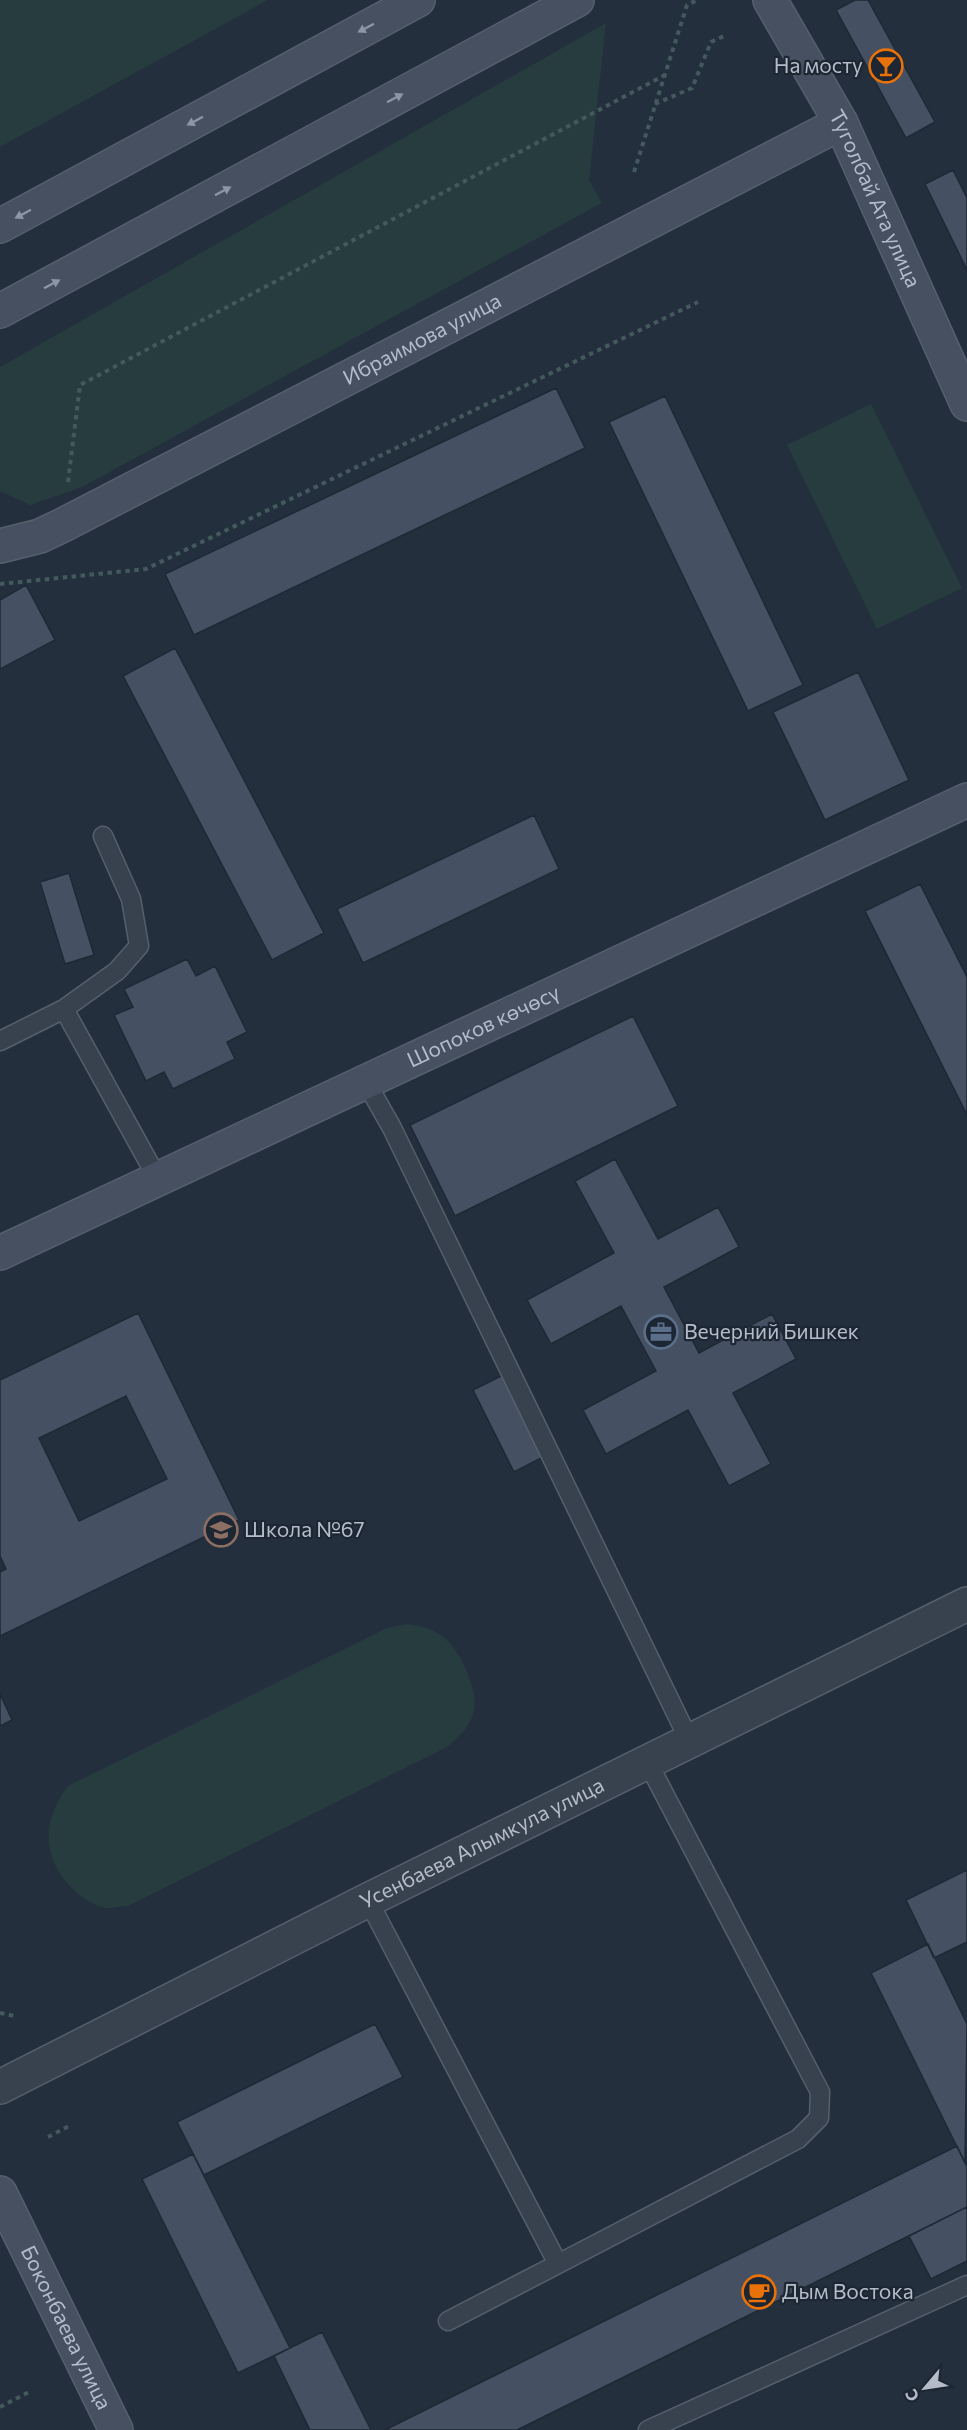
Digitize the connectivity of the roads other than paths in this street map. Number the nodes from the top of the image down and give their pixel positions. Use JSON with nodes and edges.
{"nodes":[{"id":1,"x":418,"y":0,"type":"edge"},
{"id":2,"x":577,"y":0,"type":"edge"},
{"id":3,"x":770,"y":0,"type":"edge"},
{"id":4,"x":841,"y":123,"type":"junction"},
{"id":5,"x":0,"y":226,"type":"edge"},
{"id":6,"x":0,"y":311,"type":"edge"},
{"id":7,"x":967,"y":404,"type":"edge"},
{"id":8,"x":0,"y":524,"type":"edge"},
{"id":9,"x":52,"y":530,"type":"junction"},
{"id":10,"x":0,"y":546,"type":"edge"},
{"id":11,"x":967,"y":800,"type":"edge"},
{"id":12,"x":103,"y":836,"type":"dead end"},
{"id":13,"x":64,"y":1009,"type":"junction"},
{"id":14,"x":0,"y":1041,"type":"edge"},
{"id":15,"x":366,"y":1082,"type":"junction"},
{"id":16,"x":159,"y":1181,"type":"junction"},
{"id":17,"x":0,"y":1253,"type":"edge"},
{"id":18,"x":967,"y":1604,"type":"edge"},
{"id":19,"x":690,"y":1742,"type":"junction"},
{"id":20,"x":648,"y":1763,"type":"junction"},
{"id":21,"x":368,"y":1900,"type":"junction"},
{"id":22,"x":0,"y":2087,"type":"edge"},
{"id":23,"x":0,"y":2193,"type":"edge"},
{"id":24,"x":558,"y":2264,"type":"junction"},
{"id":25,"x":967,"y":2285,"type":"edge"},
{"id":26,"x":448,"y":2321,"type":"dead end"},
{"id":27,"x":116,"y":2430,"type":"edge"},
{"id":28,"x":648,"y":2430,"type":"edge"}],
"edges":[{"from":1,"to":5,"type":"street","one_way":true},
{"from":6,"to":2,"type":"street","one_way":true},
{"from":3,"to":4,"type":"street","name":"Туголбай Ата улица"},
{"from":4,"to":7,"type":"street","name":"Туголбай Ата улица"},
{"from":4,"to":9,"type":"street","name":"Ибраимова улица"},
{"from":8,"to":9,"type":"street"},
{"from":9,"to":10,"type":"street","name":"Ибраимова улица"},
{"from":11,"to":15,"type":"street","name":"Шопоков көчөсү"},
{"from":12,"to":13,"type":"lane"},
{"from":13,"to":14,"type":"lane"},
{"from":13,"to":16,"type":"lane"},
{"from":15,"to":16,"type":"street","name":"Шопоков көчөсү"},
{"from":15,"to":19,"type":"lane"},
{"from":16,"to":17,"type":"street","name":"Шопоков көчөсү"},
{"from":18,"to":19,"type":"street","name":"Усенбаева Алымкула улица"},
{"from":19,"to":20,"type":"street","name":"Усенбаева Алымкула улица"},
{"from":20,"to":21,"type":"street","name":"Усенбаева Алымкула улица"},
{"from":20,"to":24,"type":"lane"},
{"from":21,"to":22,"type":"street","name":"Усенбаева Алымкула улица"},
{"from":21,"to":24,"type":"lane"},
{"from":23,"to":27,"type":"street","name":"Боконбаева улица"},
{"from":24,"to":26,"type":"lane"},
{"from":25,"to":28,"type":"lane"}]}
